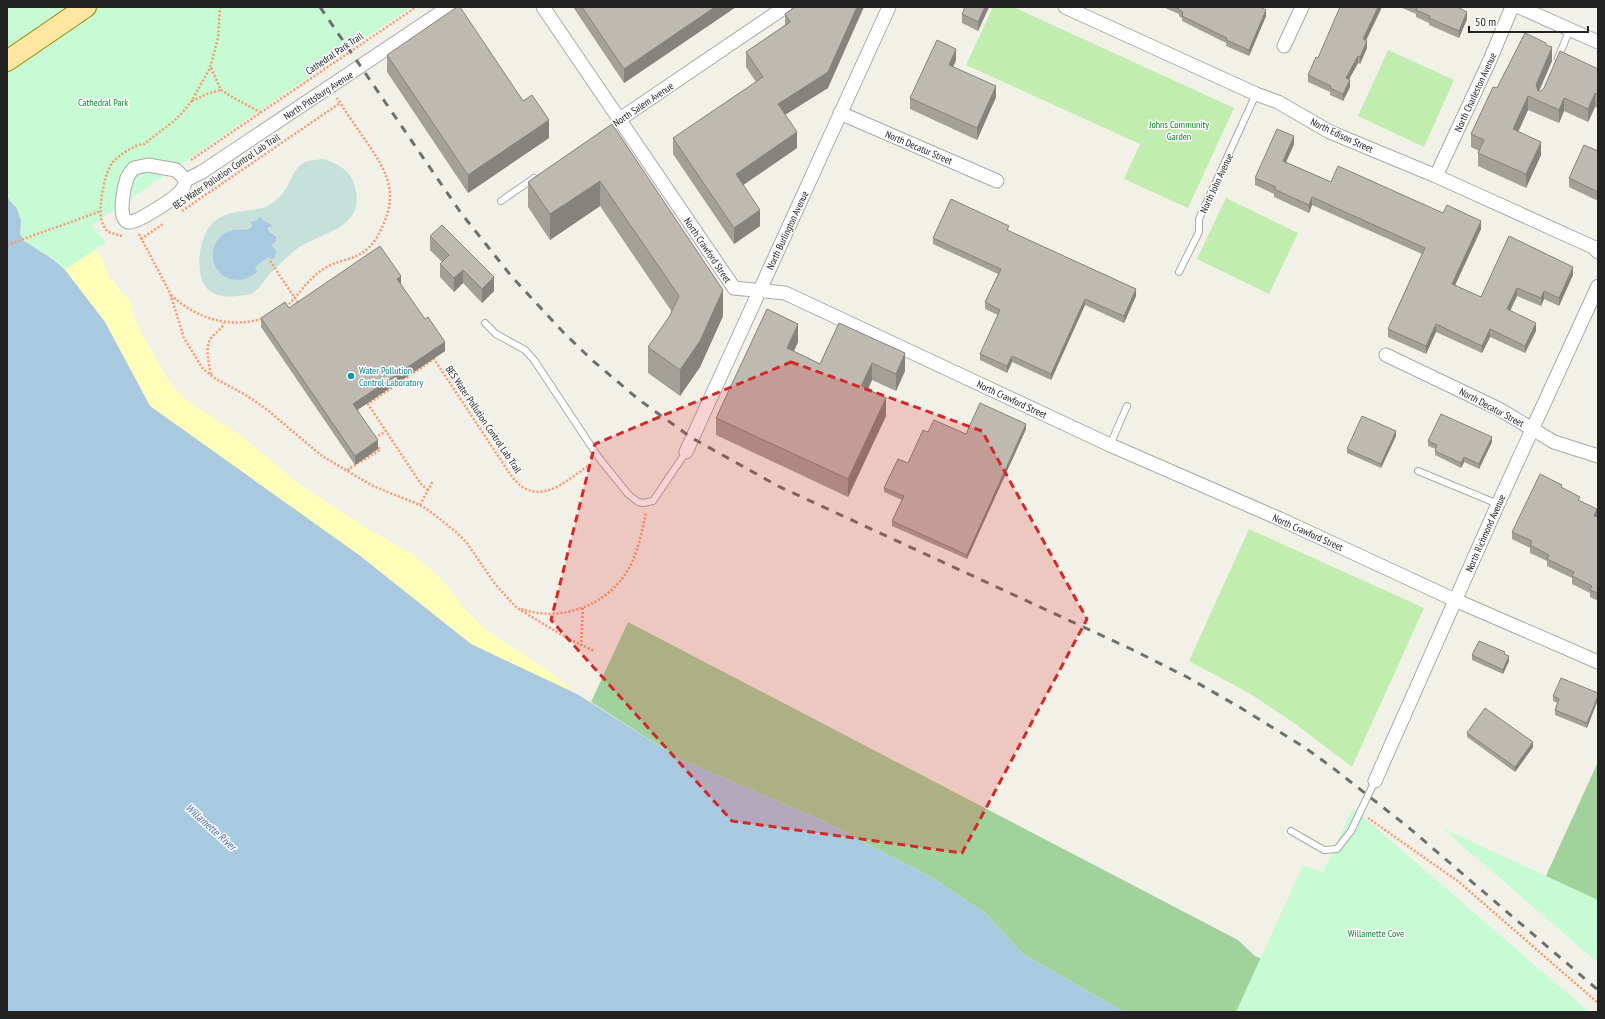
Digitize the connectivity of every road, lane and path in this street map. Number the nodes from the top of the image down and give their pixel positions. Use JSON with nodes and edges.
{"nodes":[{"id":1,"x":86,"y":7,"type":"edge"},
{"id":2,"x":220,"y":7,"type":"edge"},
{"id":3,"x":416,"y":7,"type":"edge"},
{"id":4,"x":449,"y":7,"type":"edge"},
{"id":5,"x":543,"y":7,"type":"edge"},
{"id":6,"x":889,"y":7,"type":"edge"},
{"id":7,"x":1065,"y":7,"type":"edge"},
{"id":8,"x":1302,"y":7,"type":"edge"},
{"id":9,"x":1512,"y":7,"type":"edge"},
{"id":10,"x":1519,"y":7,"type":"edge"},
{"id":11,"x":778,"y":9,"type":"edge"},
{"id":12,"x":1570,"y":30,"type":"junction"},
{"id":13,"x":1598,"y":42,"type":"edge"},
{"id":14,"x":1284,"y":46,"type":"dead end"},
{"id":15,"x":7,"y":61,"type":"edge"},
{"id":16,"x":1555,"y":65,"type":"edge"},
{"id":17,"x":210,"y":68,"type":"junction"},
{"id":18,"x":330,"y":87,"type":"junction"},
{"id":19,"x":221,"y":90,"type":"junction"},
{"id":20,"x":1256,"y":94,"type":"junction"},
{"id":21,"x":191,"y":102,"type":"junction"},
{"id":22,"x":340,"y":103,"type":"junction"},
{"id":23,"x":261,"y":112,"type":"junction"},
{"id":24,"x":840,"y":113,"type":"junction"},
{"id":25,"x":617,"y":121,"type":"junction"},
{"id":26,"x":272,"y":126,"type":"junction"},
{"id":27,"x":144,"y":144,"type":"dead end"},
{"id":28,"x":187,"y":160,"type":"dead end"},
{"id":29,"x":540,"y":175,"type":"edge"},
{"id":30,"x":1436,"y":176,"type":"junction"},
{"id":31,"x":186,"y":180,"type":"junction"},
{"id":32,"x":997,"y":181,"type":"dead end"},
{"id":33,"x":501,"y":201,"type":"dead end"},
{"id":34,"x":101,"y":210,"type":"dead end"},
{"id":35,"x":180,"y":212,"type":"dead end"},
{"id":36,"x":167,"y":221,"type":"dead end"},
{"id":37,"x":138,"y":234,"type":"dead end"},
{"id":38,"x":141,"y":239,"type":"junction"},
{"id":39,"x":7,"y":245,"type":"edge"},
{"id":40,"x":1598,"y":252,"type":"edge"},
{"id":41,"x":270,"y":261,"type":"dead end"},
{"id":42,"x":1179,"y":272,"type":"dead end"},
{"id":43,"x":1598,"y":286,"type":"edge"},
{"id":44,"x":759,"y":290,"type":"junction"},
{"id":45,"x":170,"y":293,"type":"junction"},
{"id":46,"x":295,"y":297,"type":"junction"},
{"id":47,"x":302,"y":308,"type":"edge"},
{"id":48,"x":281,"y":311,"type":"edge"},
{"id":49,"x":266,"y":318,"type":"edge"},
{"id":50,"x":224,"y":323,"type":"junction"},
{"id":51,"x":485,"y":323,"type":"dead end"},
{"id":52,"x":1386,"y":355,"type":"dead end"},
{"id":53,"x":211,"y":375,"type":"junction"},
{"id":54,"x":1127,"y":406,"type":"dead end"},
{"id":55,"x":1532,"y":429,"type":"junction"},
{"id":56,"x":386,"y":431,"type":"junction"},
{"id":57,"x":1110,"y":444,"type":"junction"},
{"id":58,"x":686,"y":452,"type":"joint"},
{"id":59,"x":1598,"y":456,"type":"edge"},
{"id":60,"x":600,"y":458,"type":"junction"},
{"id":61,"x":347,"y":470,"type":"junction"},
{"id":62,"x":1418,"y":471,"type":"dead end"},
{"id":63,"x":433,"y":481,"type":"dead end"},
{"id":64,"x":428,"y":490,"type":"junction"},
{"id":65,"x":648,"y":502,"type":"junction"},
{"id":66,"x":1498,"y":504,"type":"junction"},
{"id":67,"x":420,"y":505,"type":"junction"},
{"id":68,"x":1455,"y":600,"type":"junction"},
{"id":69,"x":583,"y":607,"type":"junction"},
{"id":70,"x":517,"y":608,"type":"junction"},
{"id":71,"x":581,"y":646,"type":"junction"},
{"id":72,"x":594,"y":651,"type":"dead end"},
{"id":73,"x":1598,"y":662,"type":"edge"},
{"id":74,"x":1375,"y":781,"type":"joint"},
{"id":75,"x":1360,"y":812,"type":"junction"},
{"id":76,"x":1291,"y":831,"type":"dead end"},
{"id":77,"x":1598,"y":1003,"type":"edge"}],
"edges":[{"from":1,"to":15,"type":"main road"},
{"from":2,"to":17,"type":"path"},
{"from":3,"to":23,"type":"path","name":"Cathedral Park Trail"},
{"from":4,"to":18,"type":"street","name":"North Pittsburg Avenue"},
{"from":5,"to":25,"type":"street","name":"North Crawford Street"},
{"from":6,"to":24,"type":"street","name":"North Burlington Avenue"},
{"from":7,"to":20,"type":"street","name":"North Edison Street"},
{"from":8,"to":14,"type":"street"},
{"from":9,"to":30,"type":"street","name":"North Charleston Avenue"},
{"from":10,"to":12,"type":"street"},
{"from":11,"to":25,"type":"street","name":"North Salem Avenue"},
{"from":12,"to":13,"type":"street"},
{"from":12,"to":16,"type":"lane"},
{"from":17,"to":19,"type":"path"},
{"from":17,"to":21,"type":"path"},
{"from":18,"to":22,"type":"path"},
{"from":18,"to":26,"type":"street","name":"North Pittsburg Avenue"},
{"from":19,"to":21,"type":"path"},
{"from":19,"to":23,"type":"path"},
{"from":20,"to":30,"type":"street","name":"North Edison Street"},
{"from":20,"to":42,"type":"lane","name":"North John Avenue"},
{"from":21,"to":27,"type":"path"},
{"from":22,"to":35,"type":"path","name":"BES Water Pollution Control Lab Trail"},
{"from":22,"to":46,"type":"path"},
{"from":23,"to":26,"type":"path"},
{"from":23,"to":28,"type":"path","name":"Cathedral Park Trail"},
{"from":24,"to":32,"type":"street","name":"North Decatur Street"},
{"from":24,"to":44,"type":"street","name":"North Burlington Avenue"},
{"from":25,"to":44,"type":"street","name":"North Crawford Street"},
{"from":26,"to":31,"type":"street","name":"North Pittsburg Avenue"},
{"from":29,"to":33,"type":"lane"},
{"from":30,"to":40,"type":"street","name":"North Edison Street"},
{"from":31,"to":31,"type":"street","name":"North Pittsburg Avenue"},
{"from":34,"to":39,"type":"path"},
{"from":36,"to":38,"type":"path","name":"BES Water Pollution Control Lab Trail"},
{"from":37,"to":38,"type":"path"},
{"from":38,"to":45,"type":"path"},
{"from":41,"to":46,"type":"path"},
{"from":43,"to":55,"type":"street","name":"North Richmond Avenue"},
{"from":44,"to":57,"type":"street","name":"North Crawford Street"},
{"from":44,"to":58,"type":"street","name":"North Burlington Avenue"},
{"from":45,"to":50,"type":"path"},
{"from":45,"to":53,"type":"path"},
{"from":46,"to":47,"type":"path"},
{"from":46,"to":48,"type":"path"},
{"from":49,"to":50,"type":"path"},
{"from":50,"to":53,"type":"path"},
{"from":51,"to":60,"type":"lane"},
{"from":52,"to":55,"type":"street","name":"North Decatur Street"},
{"from":53,"to":61,"type":"path"},
{"from":54,"to":57,"type":"lane"},
{"from":55,"to":59,"type":"street","name":"North Decatur Street"},
{"from":55,"to":66,"type":"street","name":"North Richmond Avenue"},
{"from":56,"to":60,"type":"path","name":"BES Water Pollution Control Lab Trail"},
{"from":56,"to":61,"type":"path"},
{"from":56,"to":64,"type":"path","name":"BES Water Pollution Control Lab Trail"},
{"from":57,"to":68,"type":"street","name":"North Crawford Street"},
{"from":58,"to":65,"type":"lane"},
{"from":60,"to":65,"type":"lane"},
{"from":61,"to":67,"type":"path"},
{"from":62,"to":66,"type":"lane"},
{"from":63,"to":64,"type":"path"},
{"from":64,"to":67,"type":"path"},
{"from":65,"to":69,"type":"path"},
{"from":66,"to":68,"type":"street","name":"North Richmond Avenue"},
{"from":67,"to":70,"type":"path"},
{"from":68,"to":73,"type":"street","name":"North Crawford Street"},
{"from":68,"to":74,"type":"street","name":"North Richmond Avenue"},
{"from":69,"to":70,"type":"path"},
{"from":69,"to":71,"type":"path"},
{"from":70,"to":71,"type":"path"},
{"from":71,"to":72,"type":"path"},
{"from":74,"to":75,"type":"lane"},
{"from":75,"to":76,"type":"lane"},
{"from":75,"to":77,"type":"path"}]}
